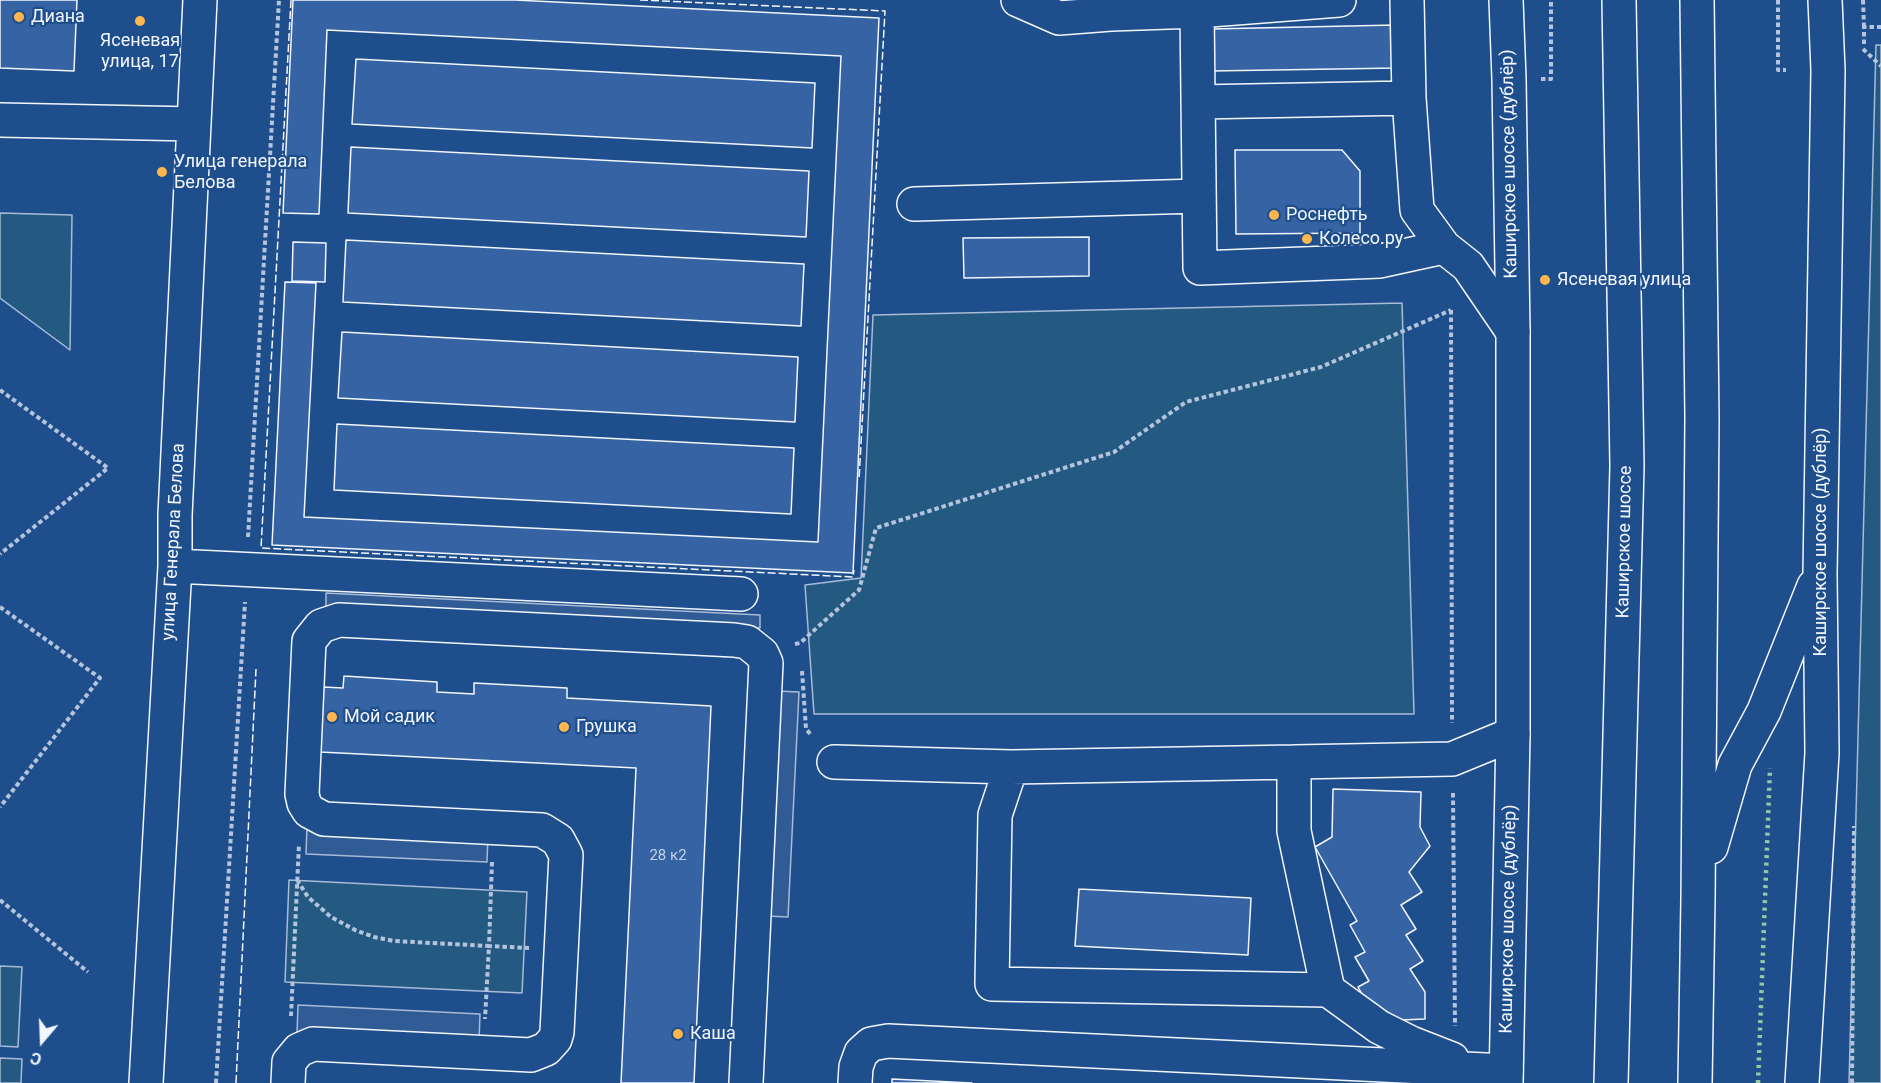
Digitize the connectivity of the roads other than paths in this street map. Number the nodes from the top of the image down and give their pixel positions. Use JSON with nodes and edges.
{"nodes":[{"id":1,"x":200,"y":0,"type":"edge"},
{"id":2,"x":1018,"y":0,"type":"edge"},
{"id":3,"x":1339,"y":0,"type":"edge"},
{"id":4,"x":1407,"y":0,"type":"edge"},
{"id":5,"x":1506,"y":0,"type":"edge"},
{"id":6,"x":1619,"y":0,"type":"edge"},
{"id":7,"x":1697,"y":0,"type":"edge"},
{"id":8,"x":1825,"y":0,"type":"edge"},
{"id":9,"x":1196,"y":6,"type":"edge"},
{"id":10,"x":1409,"y":98,"type":"junction"},
{"id":11,"x":1198,"y":102,"type":"junction"},
{"id":12,"x":0,"y":120,"type":"edge"},
{"id":13,"x":194,"y":124,"type":"junction"},
{"id":14,"x":1199,"y":196,"type":"junction"},
{"id":15,"x":914,"y":204,"type":"dead end"},
{"id":16,"x":1456,"y":256,"type":"junction"},
{"id":17,"x":1513,"y":332,"type":"junction"},
{"id":18,"x":174,"y":566,"type":"junction"},
{"id":19,"x":1820,"y":574,"type":"junction"},
{"id":20,"x":741,"y":594,"type":"dead end"},
{"id":21,"x":1513,"y":734,"type":"junction"},
{"id":22,"x":834,"y":762,"type":"road end"},
{"id":23,"x":1294,"y":762,"type":"junction"},
{"id":24,"x":1011,"y":767,"type":"junction"},
{"id":25,"x":1698,"y":899,"type":"junction"},
{"id":26,"x":1328,"y":990,"type":"junction"},
{"id":27,"x":1487,"y":1071,"type":"edge"},
{"id":28,"x":288,"y":1072,"type":"edge"},
{"id":29,"x":146,"y":1083,"type":"edge"},
{"id":30,"x":746,"y":1083,"type":"edge"},
{"id":31,"x":855,"y":1083,"type":"edge"},
{"id":32,"x":1611,"y":1083,"type":"edge"},
{"id":33,"x":1695,"y":1083,"type":"edge"},
{"id":34,"x":1802,"y":1083,"type":"edge"}],
"edges":[{"from":1,"to":13,"type":"main road","name":"улица Генерала Белова"},
{"from":2,"to":9,"type":"main road"},
{"from":3,"to":9,"type":"main road"},
{"from":4,"to":10,"type":"main road"},
{"from":5,"to":17,"type":"main road","name":"Каширское шоссе (дублёр)"},
{"from":6,"to":32,"type":"main road","name":"Каширское шоссе"},
{"from":7,"to":25,"type":"main road"},
{"from":8,"to":19,"type":"main road","name":"Каширское шоссе (дублёр)"},
{"from":9,"to":11,"type":"main road"},
{"from":10,"to":11,"type":"main road"},
{"from":10,"to":16,"type":"main road"},
{"from":11,"to":14,"type":"main road"},
{"from":12,"to":13,"type":"main road"},
{"from":13,"to":18,"type":"main road","name":"улица Генерала Белова"},
{"from":14,"to":15,"type":"main road"},
{"from":14,"to":16,"type":"main road"},
{"from":16,"to":17,"type":"main road"},
{"from":17,"to":21,"type":"main road","name":"Каширское шоссе (дублёр)"},
{"from":18,"to":20,"type":"main road"},
{"from":18,"to":29,"type":"main road","name":"улица Генерала Белова"},
{"from":19,"to":25,"type":"main road"},
{"from":19,"to":34,"type":"main road","name":"Каширское шоссе (дублёр)"},
{"from":21,"to":23,"type":"main road"},
{"from":21,"to":27,"type":"main road","name":"Каширское шоссе (дублёр)"},
{"from":22,"to":24,"type":"main road"},
{"from":23,"to":24,"type":"main road"},
{"from":23,"to":26,"type":"main road"},
{"from":24,"to":26,"type":"main road"},
{"from":25,"to":33,"type":"main road"},
{"from":26,"to":27,"type":"main road"},
{"from":27,"to":31,"type":"main road"},
{"from":28,"to":30,"type":"main road"}]}
